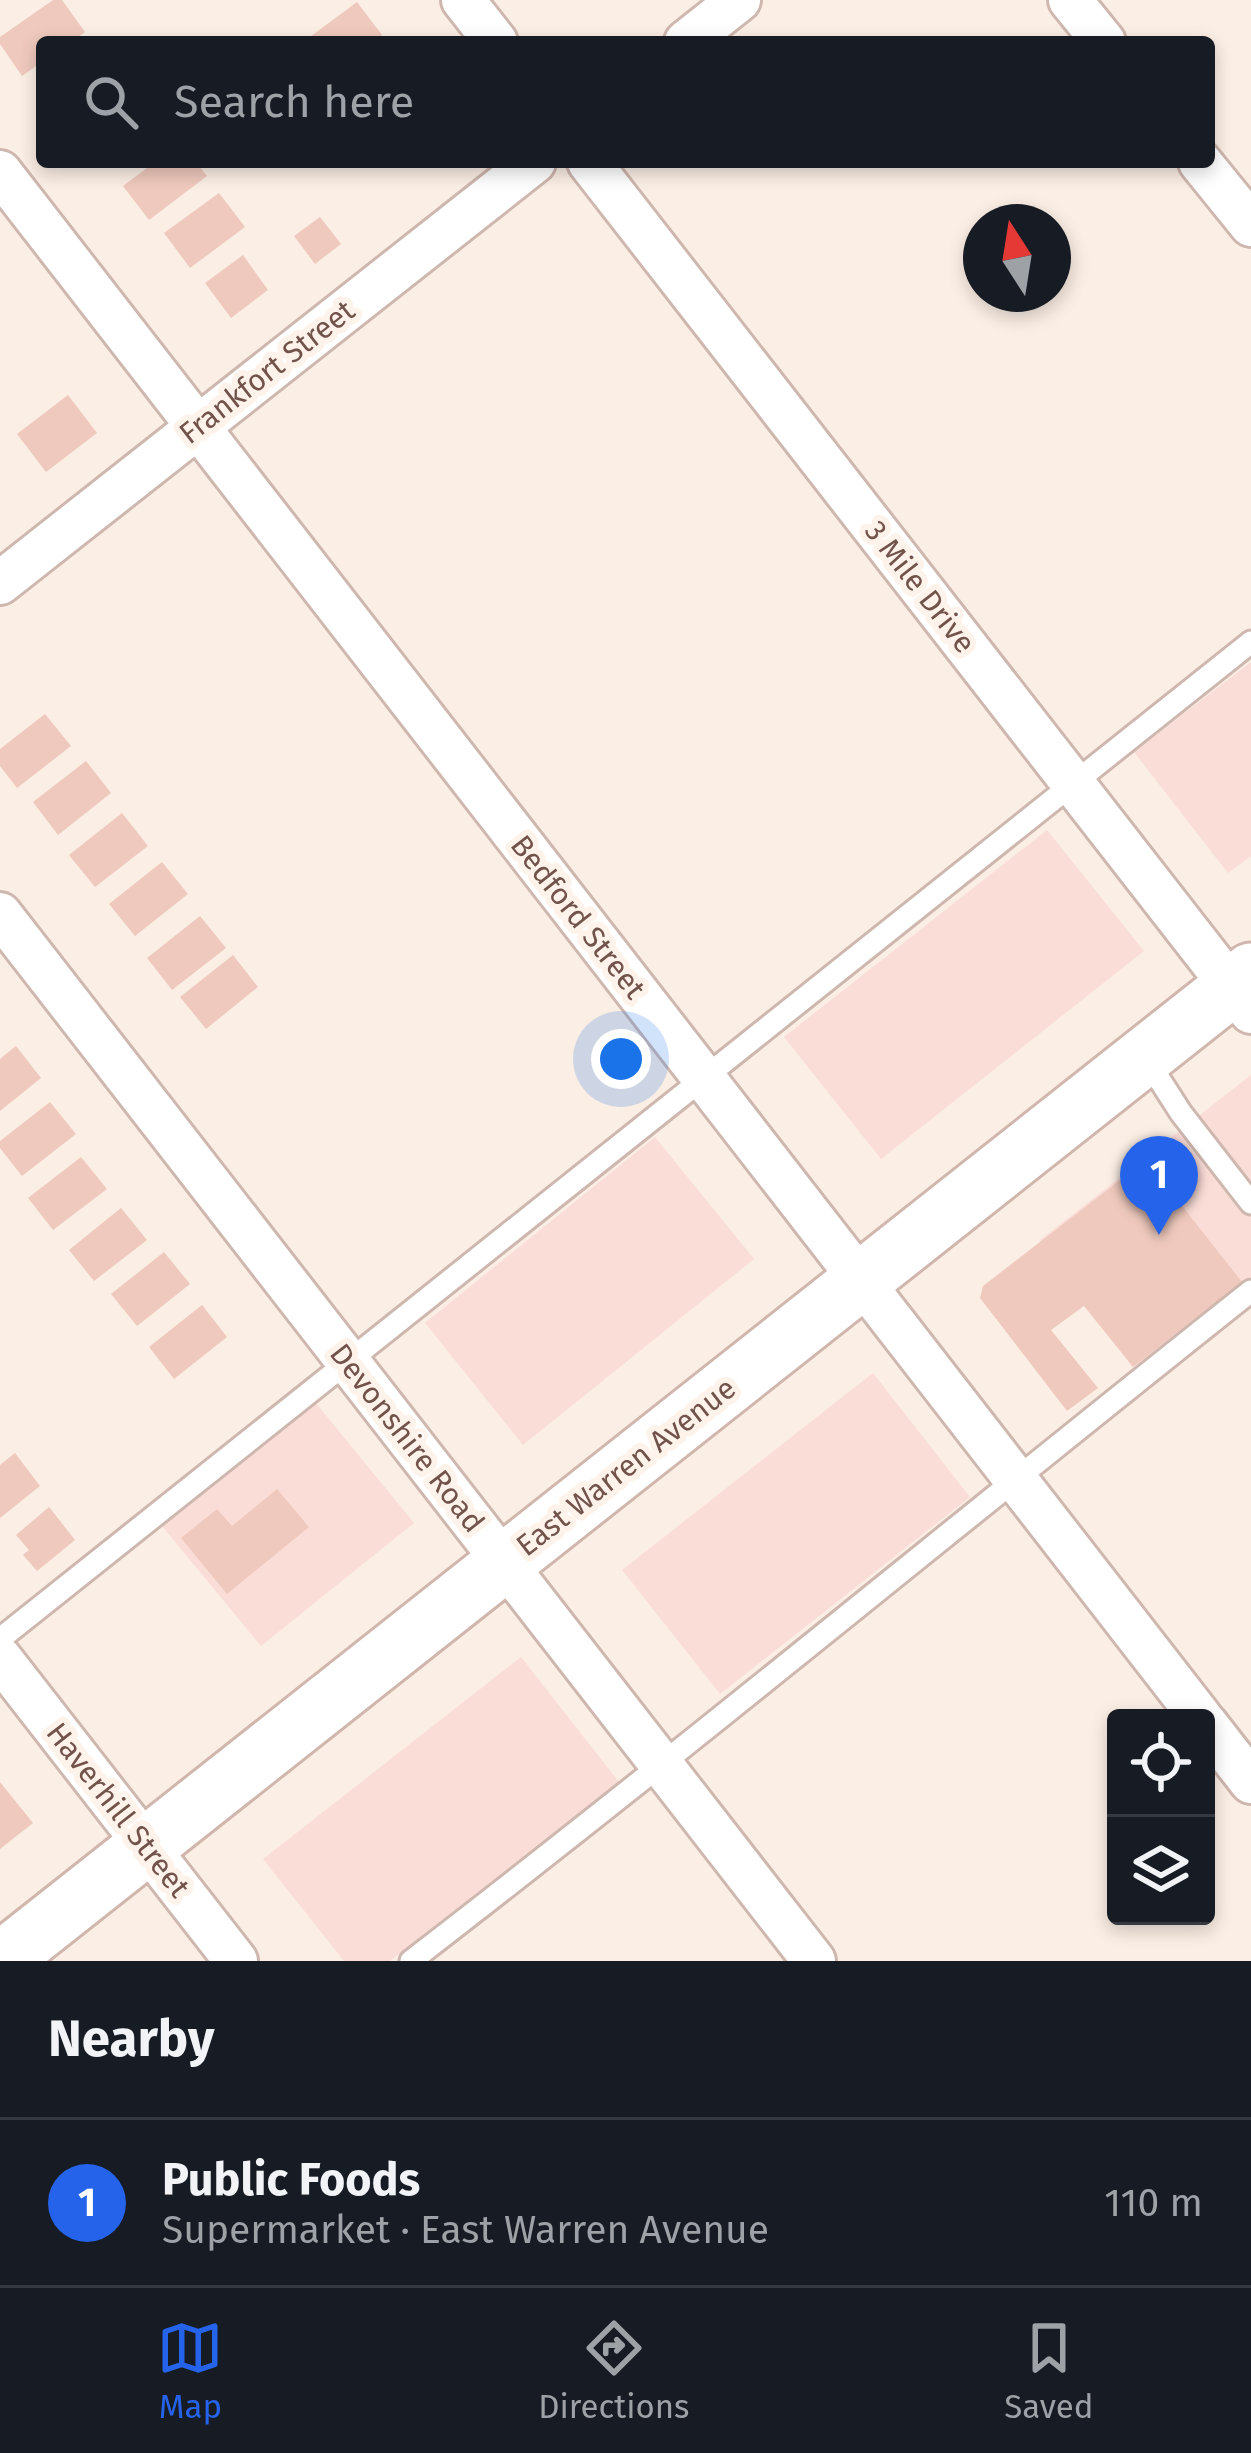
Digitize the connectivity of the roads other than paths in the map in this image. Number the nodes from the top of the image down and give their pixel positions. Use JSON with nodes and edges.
{"nodes":[{"id":1,"x":463,"y":0,"type":"edge"},
{"id":2,"x":739,"y":0,"type":"edge"},
{"id":3,"x":1070,"y":0,"type":"edge"},
{"id":4,"x":491,"y":36,"type":"edge"},
{"id":5,"x":694,"y":36,"type":"edge"},
{"id":6,"x":1099,"y":36,"type":"edge"},
{"id":7,"x":526,"y":168,"type":"edge"},
{"id":8,"x":594,"y":168,"type":"edge"},
{"id":9,"x":1205,"y":168,"type":"edge"},
{"id":10,"x":0,"y":172,"type":"edge"},
{"id":11,"x":1251,"y":225,"type":"edge"},
{"id":12,"x":198,"y":427,"type":"junction"},
{"id":13,"x":0,"y":583,"type":"edge"},
{"id":14,"x":1251,"y":642,"type":"edge"},
{"id":15,"x":1073,"y":784,"type":"junction"},
{"id":16,"x":0,"y":914,"type":"edge"},
{"id":17,"x":1245,"y":991,"type":"edge"},
{"id":18,"x":1144,"y":1057,"type":"junction"},
{"id":19,"x":703,"y":1078,"type":"junction"},
{"id":20,"x":1251,"y":1203,"type":"edge"},
{"id":21,"x":860,"y":1282,"type":"junction"},
{"id":22,"x":1251,"y":1291,"type":"edge"},
{"id":23,"x":348,"y":1362,"type":"junction"},
{"id":24,"x":1014,"y":1479,"type":"junction"},
{"id":25,"x":505,"y":1564,"type":"junction"},
{"id":26,"x":0,"y":1640,"type":"edge"},
{"id":27,"x":0,"y":1658,"type":"edge"},
{"id":28,"x":1194,"y":1709,"type":"edge"},
{"id":29,"x":1215,"y":1736,"type":"edge"},
{"id":30,"x":663,"y":1767,"type":"junction"},
{"id":31,"x":1251,"y":1782,"type":"edge"},
{"id":32,"x":146,"y":1846,"type":"junction"},
{"id":33,"x":1,"y":1961,"type":"edge"},
{"id":34,"x":236,"y":1961,"type":"edge"},
{"id":35,"x":411,"y":1961,"type":"edge"},
{"id":36,"x":814,"y":1961,"type":"edge"}],
"edges":[{"from":1,"to":4,"type":"street"},
{"from":2,"to":5,"type":"street"},
{"from":3,"to":6,"type":"street"},
{"from":7,"to":12,"type":"street","name":"Frankfort Street"},
{"from":8,"to":15,"type":"street","name":"3 Mile Drive"},
{"from":9,"to":11,"type":"street"},
{"from":10,"to":12,"type":"street","name":"Bedford Street"},
{"from":12,"to":13,"type":"street","name":"Frankfort Street"},
{"from":12,"to":19,"type":"street","name":"Bedford Street"},
{"from":14,"to":15,"type":"lane"},
{"from":15,"to":17,"type":"street","name":"3 Mile Drive"},
{"from":15,"to":19,"type":"lane"},
{"from":16,"to":23,"type":"street","name":"Devonshire Road"},
{"from":17,"to":18,"type":"main road","name":"East Warren Avenue"},
{"from":18,"to":20,"type":"lane"},
{"from":18,"to":21,"type":"main road","name":"East Warren Avenue"},
{"from":19,"to":21,"type":"street","name":"Bedford Street"},
{"from":19,"to":23,"type":"lane"},
{"from":21,"to":24,"type":"street","name":"Bedford Street"},
{"from":21,"to":25,"type":"main road","name":"East Warren Avenue"},
{"from":22,"to":24,"type":"lane"},
{"from":23,"to":25,"type":"street","name":"Devonshire Road"},
{"from":23,"to":26,"type":"lane"},
{"from":24,"to":28,"type":"street","name":"Bedford Street"},
{"from":24,"to":30,"type":"lane"},
{"from":25,"to":30,"type":"street","name":"Devonshire Road"},
{"from":25,"to":32,"type":"main road","name":"East Warren Avenue"},
{"from":27,"to":32,"type":"street","name":"Haverhill Street"},
{"from":29,"to":31,"type":"street","name":"Bedford Street"},
{"from":30,"to":35,"type":"lane"},
{"from":30,"to":36,"type":"street","name":"Devonshire Road"},
{"from":32,"to":33,"type":"main road","name":"East Warren Avenue"},
{"from":32,"to":34,"type":"street","name":"Haverhill Street"}]}
